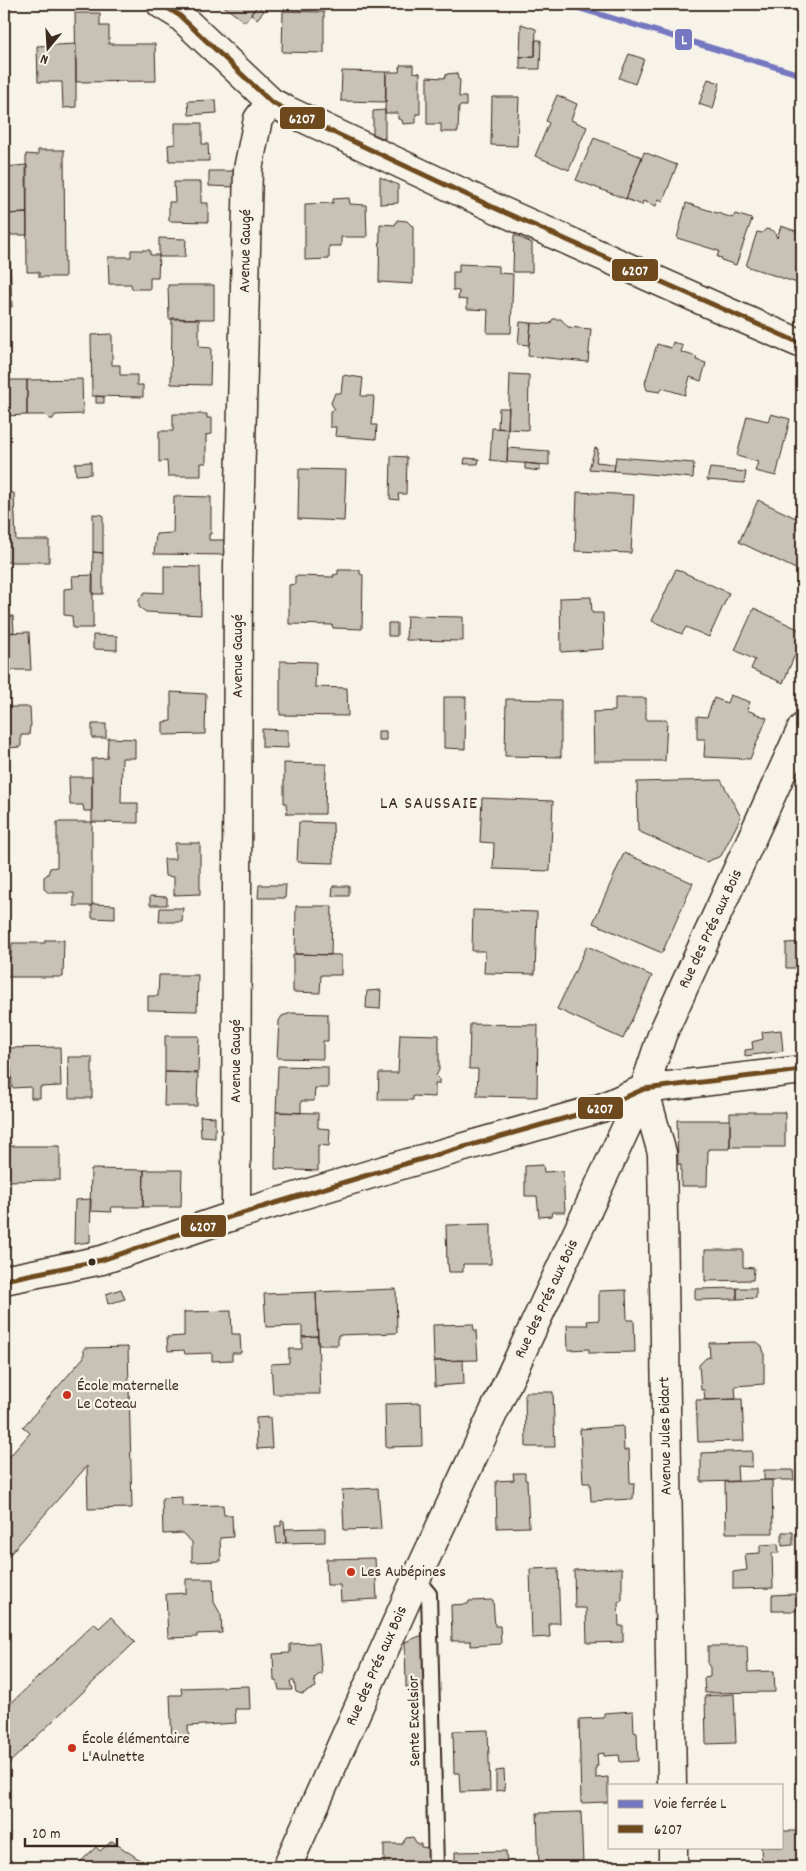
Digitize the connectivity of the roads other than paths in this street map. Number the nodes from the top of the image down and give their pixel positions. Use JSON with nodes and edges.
{"nodes":[{"id":1,"x":161,"y":4,"type":"edge"},
{"id":2,"x":271,"y":102,"type":"junction"},
{"id":3,"x":802,"y":344,"type":"edge"},
{"id":4,"x":802,"y":728,"type":"edge"},
{"id":5,"x":802,"y":1070,"type":"edge"},
{"id":6,"x":644,"y":1090,"type":"junction"},
{"id":7,"x":236,"y":1215,"type":"junction"},
{"id":8,"x":4,"y":1280,"type":"edge"},
{"id":9,"x":416,"y":1578,"type":"junction"},
{"id":10,"x":672,"y":1784,"type":"edge"},
{"id":11,"x":672,"y":1848,"type":"edge"},
{"id":12,"x":287,"y":1867,"type":"edge"},
{"id":13,"x":436,"y":1867,"type":"edge"},
{"id":14,"x":673,"y":1867,"type":"edge"}],
"edges":[{"from":1,"to":2,"type":"street"},
{"from":2,"to":3,"type":"street"},
{"from":2,"to":7,"type":"street","name":"Avenue Gaugé"},
{"from":4,"to":6,"type":"street","name":"Rue des Prés aux Bois"},
{"from":5,"to":6,"type":"street"},
{"from":6,"to":7,"type":"street"},
{"from":6,"to":9,"type":"street","name":"Rue des Prés aux Bois"},
{"from":6,"to":10,"type":"street","name":"Avenue Jules Bidart"},
{"from":7,"to":8,"type":"street"},
{"from":9,"to":12,"type":"street","name":"Rue des Prés aux Bois"},
{"from":9,"to":13,"type":"lane","name":"Sente Excelsior"},
{"from":11,"to":14,"type":"street"}]}
